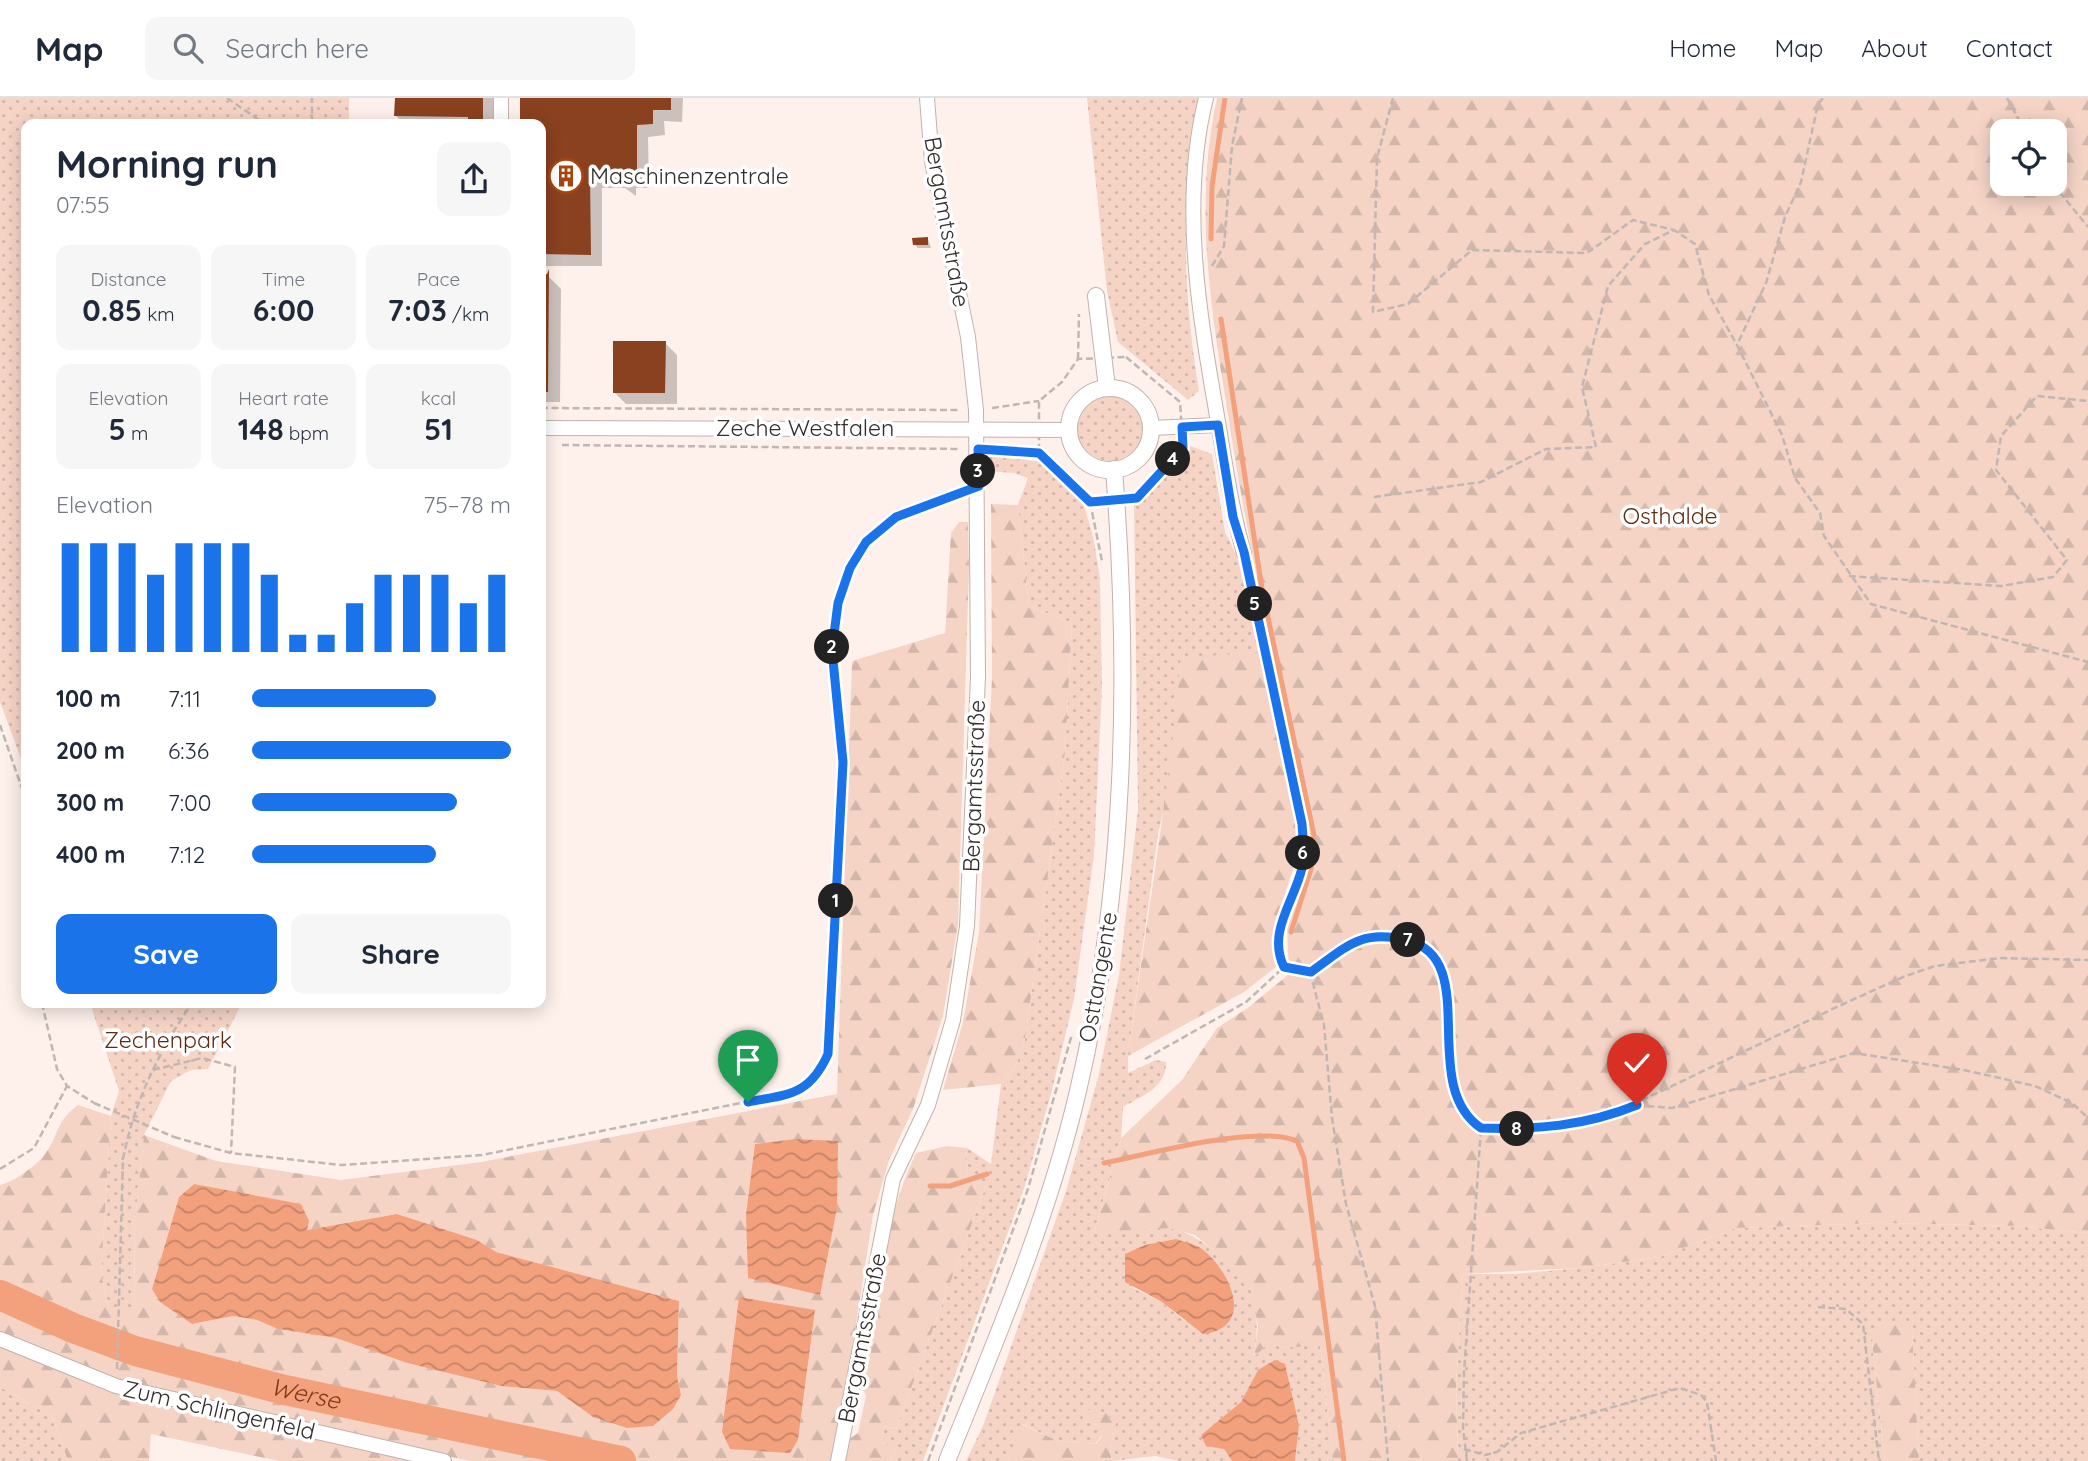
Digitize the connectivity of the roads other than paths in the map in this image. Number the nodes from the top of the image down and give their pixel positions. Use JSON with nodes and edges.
{"nodes":[{"id":1,"x":501,"y":98,"type":"edge"},
{"id":2,"x":927,"y":98,"type":"edge"},
{"id":3,"x":1206,"y":98,"type":"edge"},
{"id":4,"x":501,"y":119,"type":"edge"},
{"id":5,"x":1096,"y":296,"type":"dead end"},
{"id":6,"x":1107,"y":388,"type":"junction"},
{"id":7,"x":1218,"y":425,"type":"junction"},
{"id":8,"x":546,"y":428,"type":"edge"},
{"id":9,"x":1151,"y":428,"type":"junction"},
{"id":10,"x":977,"y":429,"type":"junction"},
{"id":11,"x":1069,"y":430,"type":"junction"},
{"id":12,"x":1114,"y":469,"type":"junction"},
{"id":13,"x":1244,"y":552,"type":"road end"},
{"id":14,"x":0,"y":1339,"type":"edge"},
{"id":15,"x":443,"y":1461,"type":"edge"},
{"id":16,"x":838,"y":1461,"type":"edge"},
{"id":17,"x":947,"y":1461,"type":"edge"}],
"edges":[{"from":1,"to":4,"type":"street"},
{"from":2,"to":10,"type":"street","name":"Bergamtsstraße"},
{"from":3,"to":7,"type":"street"},
{"from":5,"to":6,"type":"street"},
{"from":6,"to":9,"type":"street"},
{"from":6,"to":11,"type":"street"},
{"from":7,"to":9,"type":"street"},
{"from":7,"to":13,"type":"street"},
{"from":8,"to":10,"type":"street","name":"Zeche Westfalen"},
{"from":9,"to":12,"type":"street"},
{"from":10,"to":11,"type":"street","name":"Zeche Westfalen"},
{"from":10,"to":16,"type":"street","name":"Bergamtsstraße"},
{"from":11,"to":12,"type":"street"},
{"from":12,"to":17,"type":"street","name":"Osttangente"},
{"from":14,"to":15,"type":"street","name":"Zum Schlingenfeld"}]}
